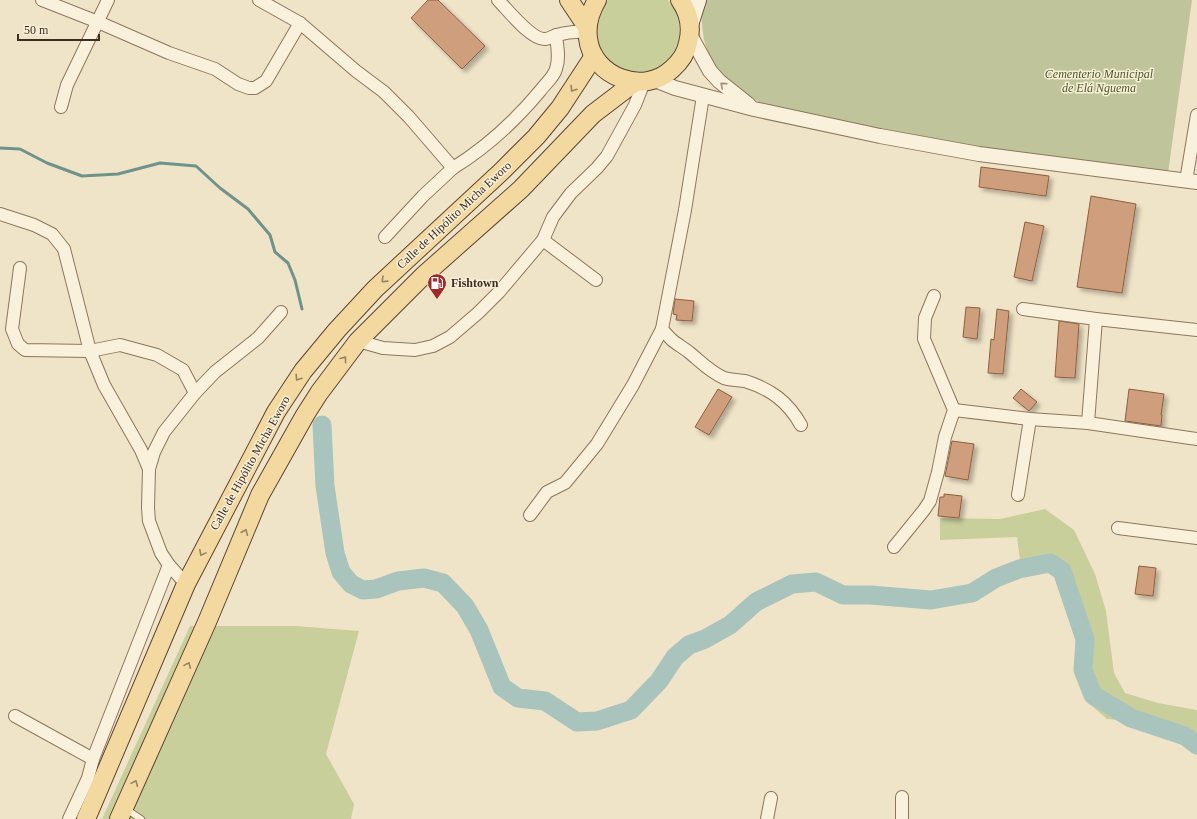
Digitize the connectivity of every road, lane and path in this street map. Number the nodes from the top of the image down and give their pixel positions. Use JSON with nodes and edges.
{"nodes":[{"id":1,"x":42,"y":0,"type":"edge"},
{"id":2,"x":108,"y":0,"type":"edge"},
{"id":3,"x":259,"y":0,"type":"edge"},
{"id":4,"x":498,"y":0,"type":"edge"},
{"id":5,"x":569,"y":0,"type":"edge"},
{"id":6,"x":596,"y":0,"type":"edge"},
{"id":7,"x":680,"y":0,"type":"edge"},
{"id":8,"x":698,"y":0,"type":"edge"},
{"id":9,"x":98,"y":22,"type":"junction"},
{"id":10,"x":300,"y":24,"type":"junction"},
{"id":11,"x":587,"y":30,"type":"junction"},
{"id":12,"x":690,"y":30,"type":"junction"},
{"id":13,"x":556,"y":35,"type":"junction"},
{"id":14,"x":594,"y":56,"type":"junction"},
{"id":15,"x":645,"y":81,"type":"junction"},
{"id":16,"x":703,"y":96,"type":"junction"},
{"id":17,"x":61,"y":108,"type":"dead end"},
{"id":18,"x":754,"y":110,"type":"junction"},
{"id":19,"x":1197,"y":115,"type":"edge"},
{"id":20,"x":454,"y":168,"type":"junction"},
{"id":21,"x":1191,"y":182,"type":"edge"},
{"id":22,"x":0,"y":214,"type":"edge"},
{"id":23,"x":385,"y":237,"type":"dead end"},
{"id":24,"x":543,"y":240,"type":"junction"},
{"id":25,"x":20,"y":268,"type":"dead end"},
{"id":26,"x":596,"y":280,"type":"dead end"},
{"id":27,"x":934,"y":296,"type":"dead end"},
{"id":28,"x":1023,"y":309,"type":"dead end"},
{"id":29,"x":281,"y":312,"type":"dead end"},
{"id":30,"x":1096,"y":319,"type":"junction"},
{"id":31,"x":662,"y":329,"type":"junction"},
{"id":32,"x":1197,"y":330,"type":"edge"},
{"id":33,"x":358,"y":341,"type":"junction"},
{"id":34,"x":90,"y":351,"type":"junction"},
{"id":35,"x":195,"y":393,"type":"junction"},
{"id":36,"x":954,"y":410,"type":"junction"},
{"id":37,"x":1030,"y":419,"type":"junction"},
{"id":38,"x":1088,"y":423,"type":"junction"},
{"id":39,"x":801,"y":425,"type":"dead end"},
{"id":40,"x":1197,"y":439,"type":"edge"},
{"id":41,"x":149,"y":469,"type":"junction"},
{"id":42,"x":1018,"y":495,"type":"dead end"},
{"id":43,"x":530,"y":515,"type":"dead end"},
{"id":44,"x":1118,"y":528,"type":"dead end"},
{"id":45,"x":1197,"y":538,"type":"edge"},
{"id":46,"x":894,"y":547,"type":"dead end"},
{"id":47,"x":169,"y":565,"type":"junction"},
{"id":48,"x":186,"y":584,"type":"junction"},
{"id":49,"x":15,"y":716,"type":"dead end"},
{"id":50,"x":93,"y":759,"type":"junction"},
{"id":51,"x":902,"y":797,"type":"dead end"},
{"id":52,"x":771,"y":798,"type":"dead end"},
{"id":53,"x":121,"y":813,"type":"edge"},
{"id":54,"x":69,"y":819,"type":"edge"},
{"id":55,"x":86,"y":819,"type":"edge"},
{"id":56,"x":141,"y":819,"type":"edge"},
{"id":57,"x":767,"y":819,"type":"edge"},
{"id":58,"x":902,"y":819,"type":"edge"}],
"edges":[{"from":1,"to":9,"type":"street"},
{"from":2,"to":9,"type":"street"},
{"from":3,"to":10,"type":"street"},
{"from":4,"to":13,"type":"street"},
{"from":5,"to":11,"type":"main road"},
{"from":6,"to":11,"type":"main road"},
{"from":7,"to":12,"type":"main road"},
{"from":8,"to":12,"type":"main road"},
{"from":9,"to":10,"type":"street"},
{"from":9,"to":17,"type":"street"},
{"from":10,"to":20,"type":"street"},
{"from":11,"to":13,"type":"street"},
{"from":11,"to":14,"type":"main road"},
{"from":12,"to":15,"type":"main road","name":"Calle de Hipólito Micha Eworo"},
{"from":18,"to":12,"type":"street","one_way":true},
{"from":13,"to":20,"type":"street"},
{"from":14,"to":15,"type":"main road"},
{"from":14,"to":48,"type":"main road","name":"Calle de Hipólito Micha Eworo","one_way":true},
{"from":15,"to":16,"type":"street"},
{"from":15,"to":24,"type":"street"},
{"from":15,"to":33,"type":"main road","name":"Calle de Hipólito Micha Eworo"},
{"from":16,"to":18,"type":"street"},
{"from":16,"to":31,"type":"street"},
{"from":18,"to":21,"type":"street"},
{"from":19,"to":21,"type":"street"},
{"from":20,"to":23,"type":"street"},
{"from":22,"to":34,"type":"street"},
{"from":24,"to":26,"type":"street"},
{"from":24,"to":33,"type":"street"},
{"from":25,"to":34,"type":"street"},
{"from":27,"to":36,"type":"street"},
{"from":28,"to":30,"type":"street"},
{"from":29,"to":35,"type":"street"},
{"from":30,"to":32,"type":"street"},
{"from":30,"to":38,"type":"street"},
{"from":31,"to":39,"type":"street"},
{"from":31,"to":43,"type":"street"},
{"from":53,"to":33,"type":"main road","name":"Calle de Hipólito Micha Eworo","one_way":true},
{"from":34,"to":35,"type":"street"},
{"from":34,"to":41,"type":"street"},
{"from":35,"to":41,"type":"street"},
{"from":36,"to":37,"type":"street"},
{"from":36,"to":46,"type":"street"},
{"from":37,"to":38,"type":"street"},
{"from":37,"to":42,"type":"street"},
{"from":38,"to":40,"type":"street"},
{"from":41,"to":47,"type":"street"},
{"from":44,"to":45,"type":"street"},
{"from":47,"to":48,"type":"street"},
{"from":47,"to":50,"type":"street"},
{"from":48,"to":55,"type":"main road","name":"Calle de Hipólito Micha Eworo"},
{"from":49,"to":50,"type":"street"},
{"from":50,"to":54,"type":"street"},
{"from":51,"to":58,"type":"street"},
{"from":52,"to":57,"type":"street"},
{"from":53,"to":56,"type":"lane"}]}
